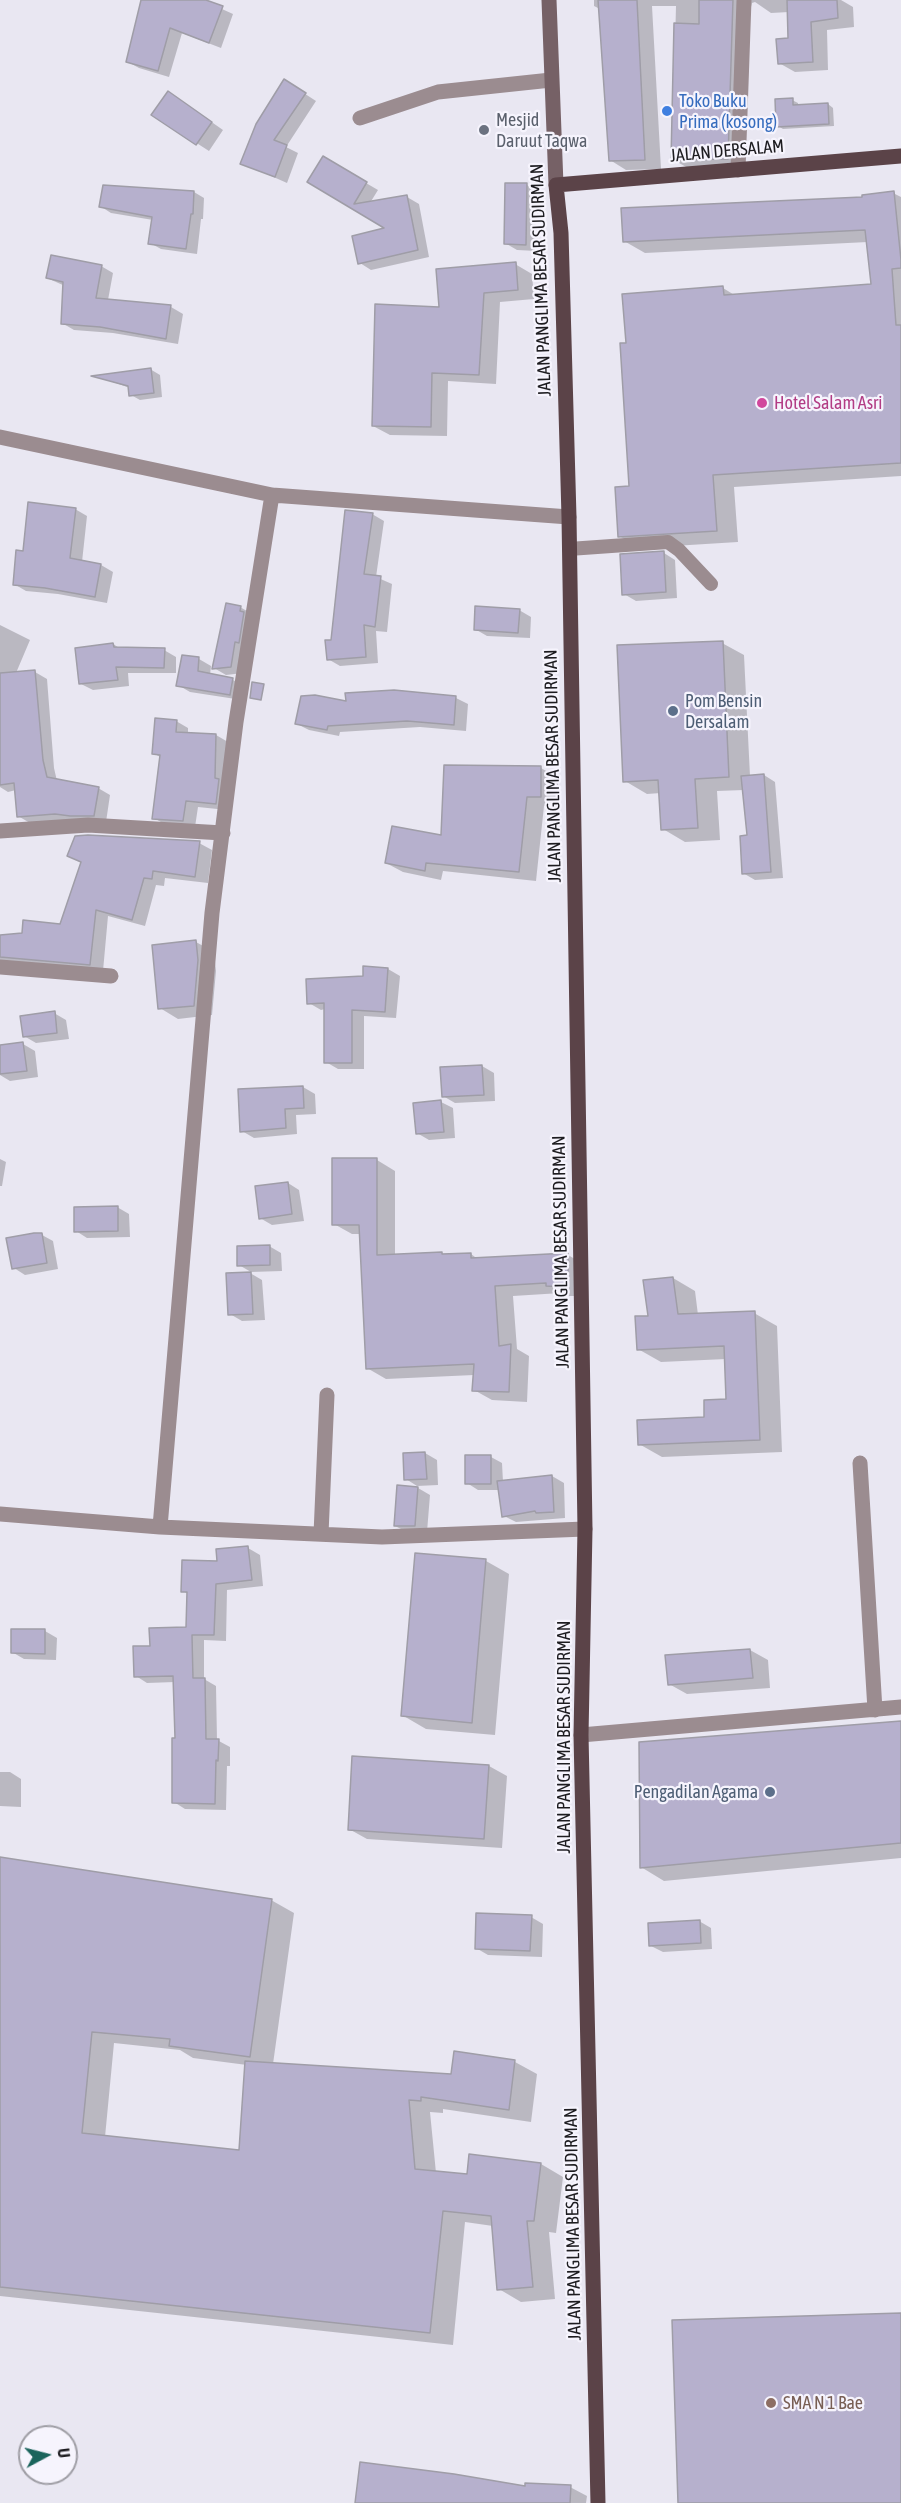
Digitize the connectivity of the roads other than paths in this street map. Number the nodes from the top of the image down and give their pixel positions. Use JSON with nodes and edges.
{"nodes":[{"id":1,"x":549,"y":0,"type":"edge"},
{"id":2,"x":744,"y":0,"type":"edge"},
{"id":3,"x":551,"y":80,"type":"junction"},
{"id":4,"x":360,"y":118,"type":"dead end"},
{"id":5,"x":901,"y":156,"type":"edge"},
{"id":6,"x":738,"y":170,"type":"junction"},
{"id":7,"x":556,"y":185,"type":"junction"},
{"id":8,"x":0,"y":436,"type":"edge"},
{"id":9,"x":272,"y":495,"type":"junction"},
{"id":10,"x":569,"y":518,"type":"junction"},
{"id":11,"x":569,"y":549,"type":"junction"},
{"id":12,"x":711,"y":584,"type":"dead end"},
{"id":13,"x":0,"y":831,"type":"edge"},
{"id":14,"x":223,"y":833,"type":"junction"},
{"id":15,"x":0,"y":967,"type":"edge"},
{"id":16,"x":111,"y":976,"type":"dead end"},
{"id":17,"x":327,"y":1395,"type":"dead end"},
{"id":18,"x":860,"y":1462,"type":"dead end"},
{"id":19,"x":0,"y":1514,"type":"edge"},
{"id":20,"x":160,"y":1527,"type":"junction"},
{"id":21,"x":585,"y":1529,"type":"junction"},
{"id":22,"x":321,"y":1534,"type":"junction"},
{"id":23,"x":901,"y":1707,"type":"edge"},
{"id":24,"x":875,"y":1710,"type":"junction"},
{"id":25,"x":581,"y":1735,"type":"junction"},
{"id":26,"x":598,"y":2503,"type":"edge"}],
"edges":[{"from":1,"to":3,"type":"main road","name":"JALAN PANGLIMA BESAR SUDIRMAN"},
{"from":2,"to":6,"type":"street"},
{"from":3,"to":4,"type":"street"},
{"from":3,"to":7,"type":"main road","name":"JALAN PANGLIMA BESAR SUDIRMAN"},
{"from":5,"to":6,"type":"main road","name":"JALAN DERSALAM"},
{"from":6,"to":7,"type":"main road","name":"JALAN DERSALAM"},
{"from":7,"to":10,"type":"main road","name":"JALAN PANGLIMA BESAR SUDIRMAN"},
{"from":8,"to":9,"type":"street"},
{"from":9,"to":10,"type":"street"},
{"from":9,"to":14,"type":"street"},
{"from":10,"to":11,"type":"main road","name":"JALAN PANGLIMA BESAR SUDIRMAN"},
{"from":11,"to":12,"type":"lane"},
{"from":11,"to":21,"type":"main road","name":"JALAN PANGLIMA BESAR SUDIRMAN"},
{"from":13,"to":14,"type":"street"},
{"from":14,"to":20,"type":"street"},
{"from":15,"to":16,"type":"street"},
{"from":17,"to":22,"type":"street"},
{"from":18,"to":24,"type":"street"},
{"from":19,"to":20,"type":"street"},
{"from":20,"to":22,"type":"street"},
{"from":21,"to":22,"type":"street"},
{"from":21,"to":25,"type":"main road","name":"JALAN PANGLIMA BESAR SUDIRMAN"},
{"from":23,"to":24,"type":"street"},
{"from":24,"to":25,"type":"street"},
{"from":25,"to":26,"type":"main road","name":"JALAN PANGLIMA BESAR SUDIRMAN"}]}
